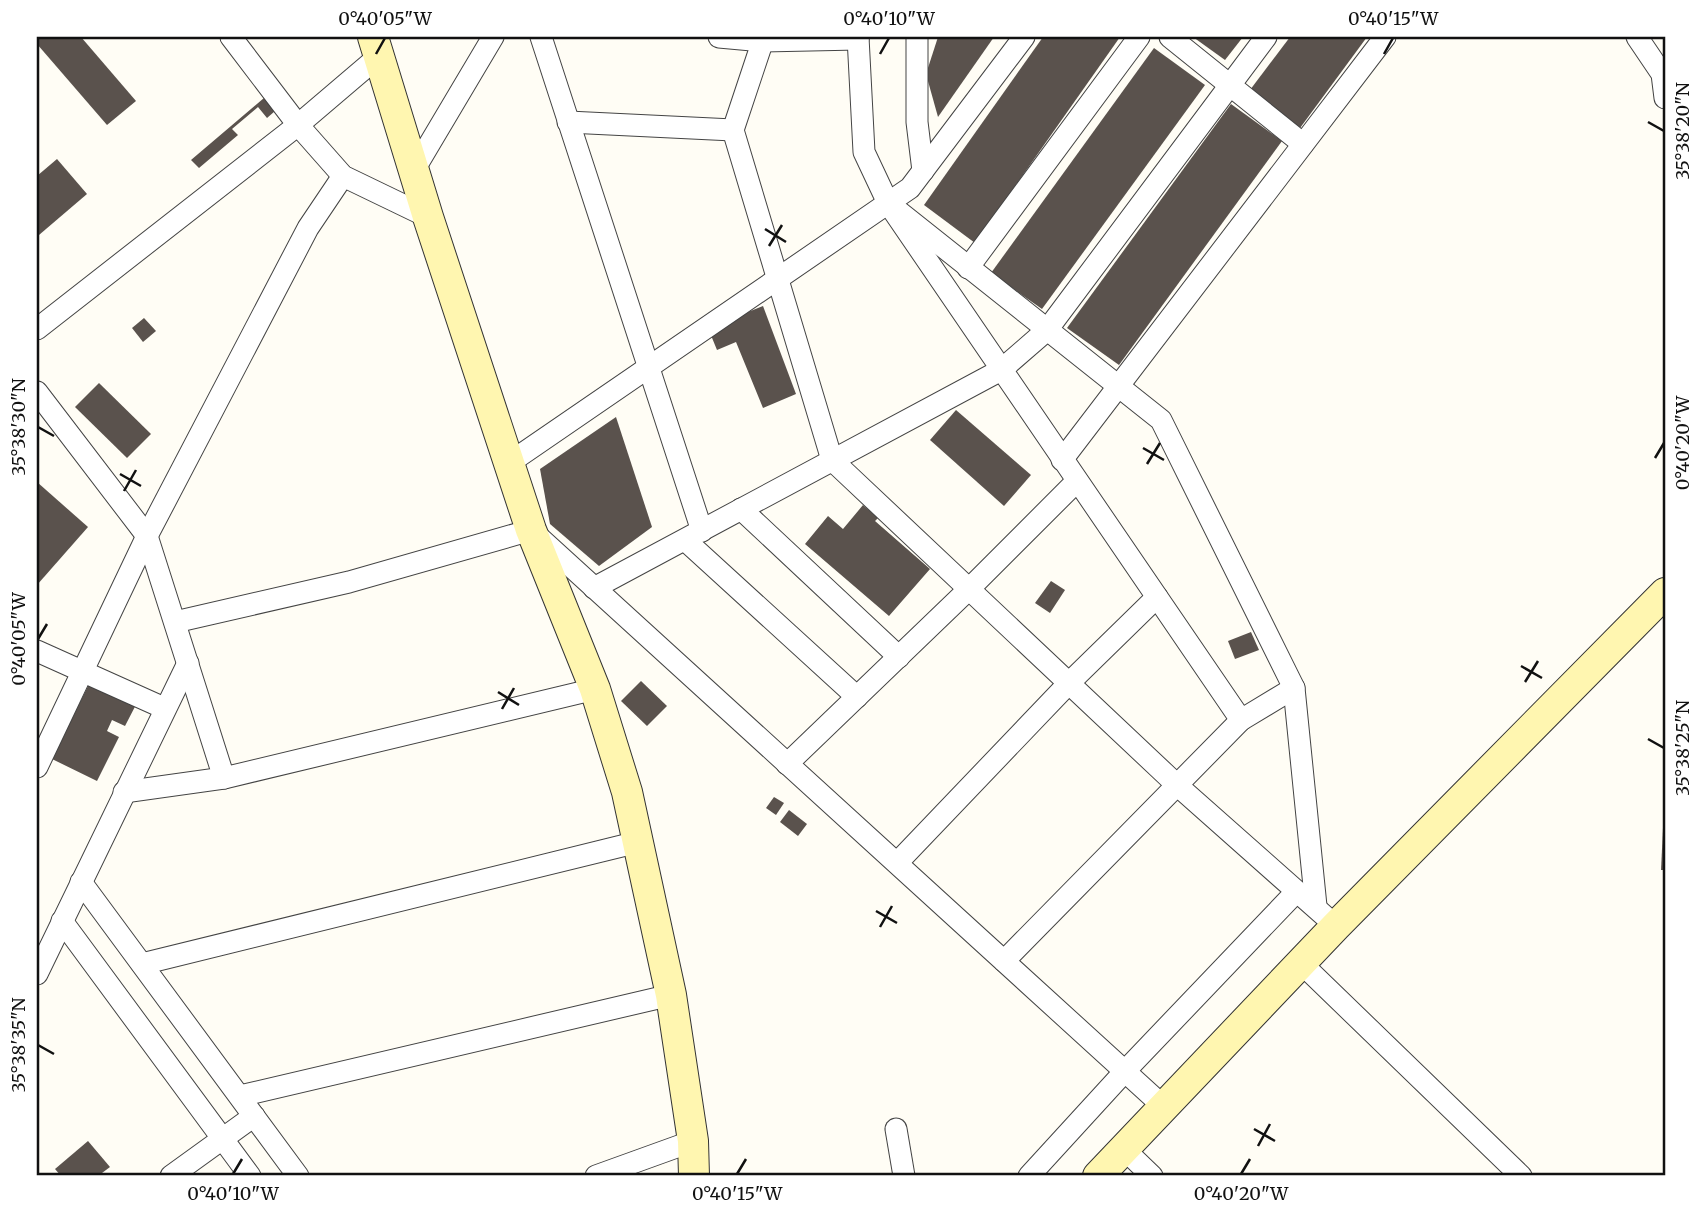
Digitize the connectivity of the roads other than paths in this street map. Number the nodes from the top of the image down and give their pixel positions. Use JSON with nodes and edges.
{"nodes":[{"id":1,"x":232,"y":37,"type":"edge"},
{"id":2,"x":493,"y":37,"type":"edge"},
{"id":3,"x":541,"y":37,"type":"edge"},
{"id":4,"x":719,"y":37,"type":"edge"},
{"id":5,"x":917,"y":37,"type":"edge"},
{"id":6,"x":1024,"y":37,"type":"edge"},
{"id":7,"x":1139,"y":37,"type":"edge"},
{"id":8,"x":1170,"y":37,"type":"edge"},
{"id":9,"x":1266,"y":37,"type":"edge"},
{"id":10,"x":1385,"y":37,"type":"edge"},
{"id":11,"x":1637,"y":37,"type":"edge"},
{"id":12,"x":858,"y":38,"type":"edge"},
{"id":13,"x":764,"y":39,"type":"edge"},
{"id":14,"x":376,"y":46,"type":"edge"},
{"id":15,"x":1229,"y":85,"type":"junction"},
{"id":16,"x":1665,"y":98,"type":"edge"},
{"id":17,"x":568,"y":122,"type":"junction"},
{"id":18,"x":298,"y":125,"type":"junction"},
{"id":19,"x":733,"y":130,"type":"junction"},
{"id":20,"x":1303,"y":144,"type":"junction"},
{"id":21,"x":414,"y":170,"type":"junction"},
{"id":22,"x":923,"y":171,"type":"junction"},
{"id":23,"x":343,"y":176,"type":"junction"},
{"id":24,"x":888,"y":204,"type":"junction"},
{"id":25,"x":428,"y":217,"type":"junction"},
{"id":26,"x":968,"y":268,"type":"junction"},
{"id":27,"x":777,"y":278,"type":"junction"},
{"id":28,"x":37,"y":328,"type":"edge"},
{"id":29,"x":1047,"y":330,"type":"junction"},
{"id":30,"x":647,"y":368,"type":"junction"},
{"id":31,"x":1002,"y":370,"type":"junction"},
{"id":32,"x":1118,"y":387,"type":"junction"},
{"id":33,"x":37,"y":392,"type":"edge"},
{"id":34,"x":832,"y":460,"type":"junction"},
{"id":35,"x":1062,"y":460,"type":"junction"},
{"id":36,"x":509,"y":463,"type":"junction"},
{"id":37,"x":1077,"y":481,"type":"junction"},
{"id":38,"x":741,"y":509,"type":"junction"},
{"id":39,"x":531,"y":530,"type":"junction"},
{"id":40,"x":693,"y":535,"type":"junction"},
{"id":41,"x":147,"y":536,"type":"junction"},
{"id":42,"x":594,"y":588,"type":"junction"},
{"id":43,"x":969,"y":589,"type":"junction"},
{"id":44,"x":1665,"y":593,"type":"edge"},
{"id":45,"x":1157,"y":597,"type":"junction"},
{"id":46,"x":175,"y":622,"type":"junction"},
{"id":47,"x":37,"y":651,"type":"edge"},
{"id":48,"x":898,"y":657,"type":"junction"},
{"id":49,"x":188,"y":663,"type":"junction"},
{"id":50,"x":83,"y":671,"type":"junction"},
{"id":51,"x":1069,"y":683,"type":"junction"},
{"id":52,"x":1294,"y":688,"type":"junction"},
{"id":53,"x":595,"y":689,"type":"junction"},
{"id":54,"x":857,"y":696,"type":"junction"},
{"id":55,"x":164,"y":708,"type":"junction"},
{"id":56,"x":1241,"y":720,"type":"junction"},
{"id":57,"x":787,"y":764,"type":"junction"},
{"id":58,"x":37,"y":768,"type":"edge"},
{"id":59,"x":224,"y":778,"type":"junction"},
{"id":60,"x":1178,"y":786,"type":"junction"},
{"id":61,"x":124,"y":792,"type":"junction"},
{"id":62,"x":638,"y":842,"type":"junction"},
{"id":63,"x":897,"y":863,"type":"junction"},
{"id":64,"x":81,"y":881,"type":"junction"},
{"id":65,"x":1296,"y":892,"type":"junction"},
{"id":66,"x":1326,"y":916,"type":"junction"},
{"id":67,"x":62,"y":921,"type":"junction"},
{"id":68,"x":1004,"y":961,"type":"junction"},
{"id":69,"x":1301,"y":963,"type":"junction"},
{"id":70,"x":142,"y":964,"type":"junction"},
{"id":71,"x":37,"y":974,"type":"edge"},
{"id":72,"x":671,"y":995,"type":"junction"},
{"id":73,"x":1126,"y":1070,"type":"junction"},
{"id":74,"x":240,"y":1096,"type":"junction"},
{"id":75,"x":1164,"y":1107,"type":"junction"},
{"id":76,"x":254,"y":1116,"type":"junction"},
{"id":77,"x":896,"y":1129,"type":"dead end"},
{"id":78,"x":222,"y":1138,"type":"junction"},
{"id":79,"x":693,"y":1141,"type":"junction"},
{"id":80,"x":1124,"y":1149,"type":"junction"},
{"id":81,"x":171,"y":1176,"type":"edge"},
{"id":82,"x":250,"y":1176,"type":"edge"},
{"id":83,"x":298,"y":1176,"type":"edge"},
{"id":84,"x":596,"y":1176,"type":"edge"},
{"id":85,"x":694,"y":1176,"type":"edge"},
{"id":86,"x":904,"y":1176,"type":"edge"},
{"id":87,"x":1029,"y":1176,"type":"edge"},
{"id":88,"x":1098,"y":1176,"type":"edge"},
{"id":89,"x":1152,"y":1176,"type":"edge"},
{"id":90,"x":1521,"y":1176,"type":"edge"}],
"edges":[{"from":1,"to":18,"type":"street"},
{"from":2,"to":21,"type":"street"},
{"from":3,"to":17,"type":"street"},
{"from":4,"to":13,"type":"street"},
{"from":5,"to":22,"type":"street"},
{"from":6,"to":22,"type":"street"},
{"from":7,"to":26,"type":"street"},
{"from":8,"to":15,"type":"street"},
{"from":9,"to":15,"type":"street"},
{"from":10,"to":20,"type":"street"},
{"from":11,"to":16,"type":"street"},
{"from":12,"to":13,"type":"street"},
{"from":12,"to":24,"type":"street"},
{"from":13,"to":19,"type":"street"},
{"from":14,"to":18,"type":"street"},
{"from":14,"to":21,"type":"street"},
{"from":15,"to":20,"type":"street"},
{"from":15,"to":29,"type":"street"},
{"from":17,"to":19,"type":"street"},
{"from":17,"to":30,"type":"street"},
{"from":18,"to":23,"type":"street"},
{"from":18,"to":28,"type":"street"},
{"from":19,"to":27,"type":"street"},
{"from":20,"to":32,"type":"street"},
{"from":21,"to":25,"type":"street"},
{"from":22,"to":24,"type":"street"},
{"from":23,"to":25,"type":"street"},
{"from":23,"to":41,"type":"street"},
{"from":24,"to":26,"type":"street"},
{"from":24,"to":27,"type":"street"},
{"from":24,"to":31,"type":"street"},
{"from":25,"to":36,"type":"street"},
{"from":26,"to":29,"type":"street"},
{"from":27,"to":30,"type":"street"},
{"from":27,"to":34,"type":"street"},
{"from":29,"to":31,"type":"street"},
{"from":29,"to":32,"type":"street"},
{"from":30,"to":36,"type":"street"},
{"from":30,"to":40,"type":"street"},
{"from":31,"to":34,"type":"street"},
{"from":31,"to":35,"type":"street"},
{"from":32,"to":35,"type":"street"},
{"from":32,"to":52,"type":"street"},
{"from":33,"to":41,"type":"street"},
{"from":34,"to":38,"type":"street"},
{"from":34,"to":43,"type":"street"},
{"from":35,"to":37,"type":"street"},
{"from":36,"to":39,"type":"street"},
{"from":37,"to":43,"type":"street"},
{"from":37,"to":45,"type":"street"},
{"from":38,"to":40,"type":"street"},
{"from":38,"to":48,"type":"street"},
{"from":39,"to":42,"type":"street"},
{"from":39,"to":46,"type":"street"},
{"from":39,"to":53,"type":"street"},
{"from":40,"to":42,"type":"street"},
{"from":40,"to":54,"type":"street"},
{"from":41,"to":46,"type":"street"},
{"from":41,"to":50,"type":"street"},
{"from":42,"to":57,"type":"street"},
{"from":43,"to":48,"type":"street"},
{"from":43,"to":51,"type":"street"},
{"from":44,"to":66,"type":"street"},
{"from":45,"to":51,"type":"street"},
{"from":45,"to":56,"type":"street"},
{"from":46,"to":49,"type":"street"},
{"from":47,"to":50,"type":"street"},
{"from":48,"to":54,"type":"street"},
{"from":49,"to":55,"type":"street"},
{"from":49,"to":59,"type":"street"},
{"from":50,"to":55,"type":"street"},
{"from":50,"to":58,"type":"street"},
{"from":51,"to":60,"type":"street"},
{"from":51,"to":63,"type":"street"},
{"from":52,"to":56,"type":"street"},
{"from":52,"to":66,"type":"street"},
{"from":53,"to":59,"type":"street"},
{"from":53,"to":62,"type":"street"},
{"from":54,"to":57,"type":"street"},
{"from":55,"to":61,"type":"street"},
{"from":56,"to":60,"type":"street"},
{"from":57,"to":63,"type":"street"},
{"from":59,"to":61,"type":"street"},
{"from":60,"to":65,"type":"street"},
{"from":60,"to":68,"type":"street"},
{"from":61,"to":64,"type":"street"},
{"from":62,"to":70,"type":"street"},
{"from":62,"to":72,"type":"street"},
{"from":63,"to":68,"type":"street"},
{"from":64,"to":67,"type":"street"},
{"from":64,"to":70,"type":"street"},
{"from":65,"to":66,"type":"street"},
{"from":65,"to":73,"type":"street"},
{"from":66,"to":69,"type":"street"},
{"from":67,"to":71,"type":"street"},
{"from":67,"to":78,"type":"street"},
{"from":68,"to":73,"type":"street"},
{"from":69,"to":75,"type":"street"},
{"from":69,"to":90,"type":"street"},
{"from":70,"to":74,"type":"street"},
{"from":72,"to":74,"type":"street"},
{"from":72,"to":79,"type":"street"},
{"from":73,"to":75,"type":"street"},
{"from":73,"to":87,"type":"street"},
{"from":74,"to":76,"type":"street"},
{"from":75,"to":80,"type":"street"},
{"from":76,"to":78,"type":"street"},
{"from":76,"to":83,"type":"street"},
{"from":77,"to":86,"type":"street"},
{"from":78,"to":81,"type":"street"},
{"from":78,"to":82,"type":"street"},
{"from":79,"to":84,"type":"street"},
{"from":79,"to":85,"type":"street"},
{"from":80,"to":88,"type":"street"},
{"from":80,"to":89,"type":"street"}]}
